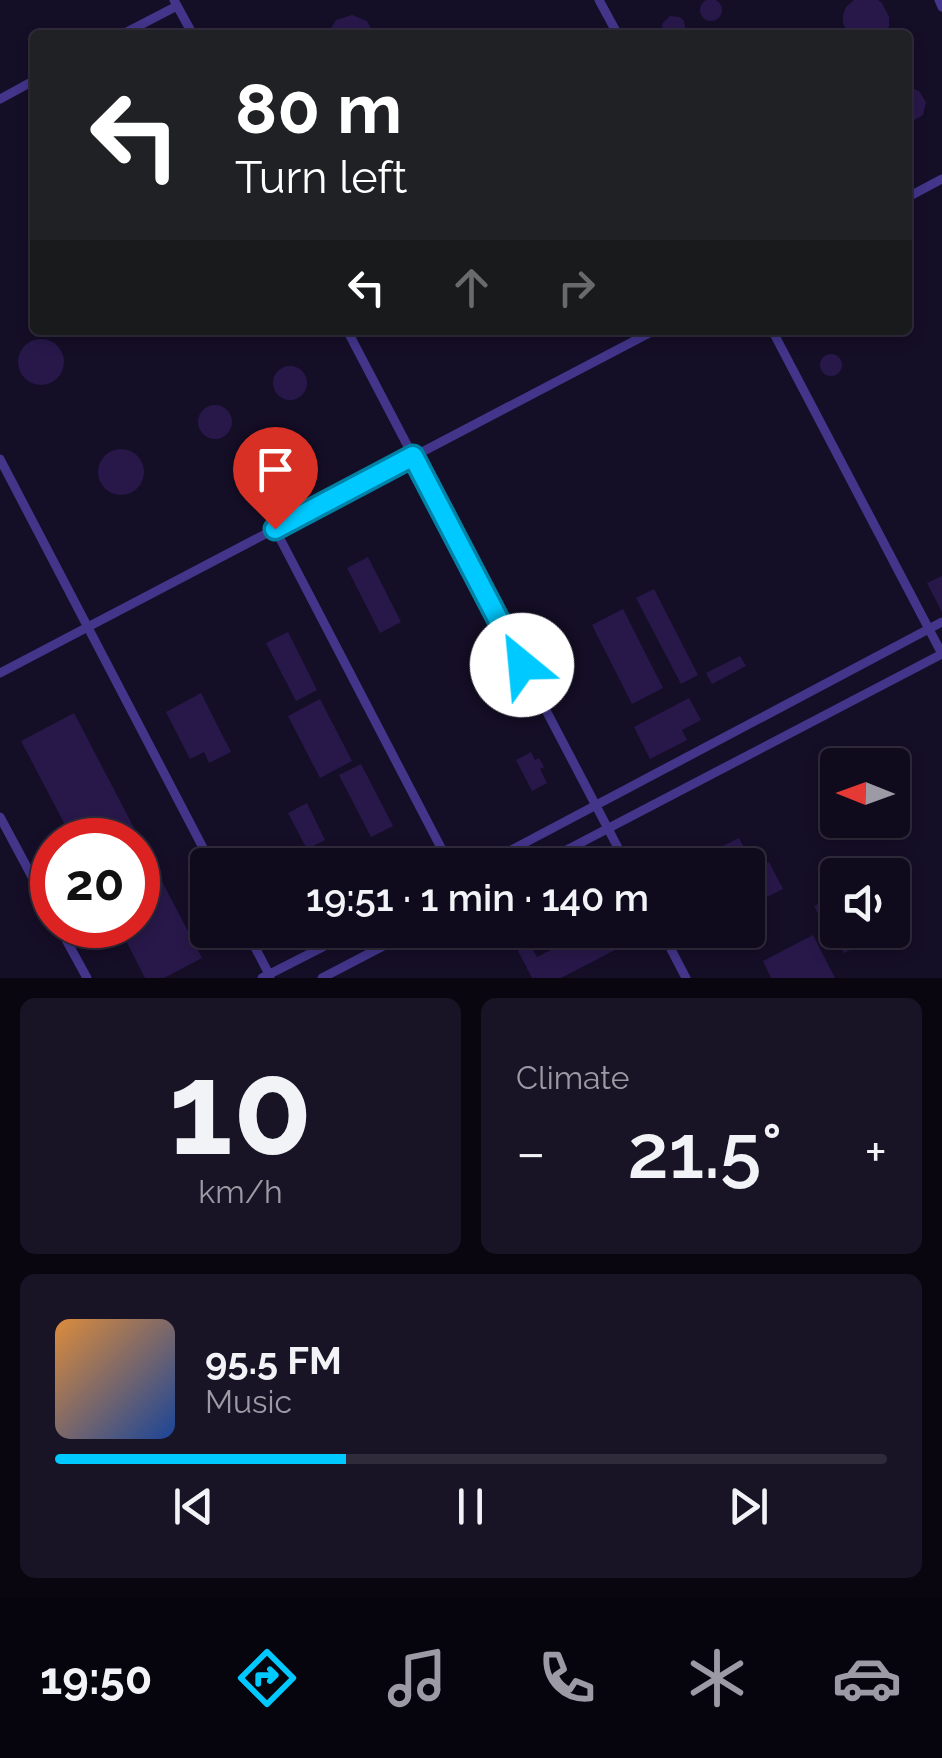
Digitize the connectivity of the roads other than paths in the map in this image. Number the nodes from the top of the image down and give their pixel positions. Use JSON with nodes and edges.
{"nodes":[{"id":1,"x":600,"y":0,"type":"edge"},
{"id":2,"x":938,"y":0,"type":"edge"},
{"id":3,"x":176,"y":3,"type":"edge"},
{"id":4,"x":942,"y":7,"type":"edge"},
{"id":5,"x":130,"y":30,"type":"edge"},
{"id":6,"x":190,"y":30,"type":"edge"},
{"id":7,"x":615,"y":30,"type":"edge"},
{"id":8,"x":30,"y":83,"type":"edge"},
{"id":9,"x":0,"y":98,"type":"edge"},
{"id":10,"x":942,"y":179,"type":"edge"},
{"id":11,"x":912,"y":195,"type":"edge"},
{"id":12,"x":350,"y":335,"type":"edge"},
{"id":13,"x":644,"y":335,"type":"edge"},
{"id":14,"x":775,"y":335,"type":"edge"},
{"id":15,"x":413,"y":456,"type":"junction"},
{"id":16,"x":0,"y":459,"type":"edge"},
{"id":17,"x":275,"y":529,"type":"junction"},
{"id":18,"x":942,"y":622,"type":"edge"},
{"id":19,"x":88,"y":628,"type":"junction"},
{"id":20,"x":929,"y":629,"type":"junction"},
{"id":21,"x":942,"y":654,"type":"edge"},
{"id":22,"x":0,"y":673,"type":"edge"},
{"id":23,"x":595,"y":804,"type":"junction"},
{"id":24,"x":0,"y":816,"type":"edge"},
{"id":25,"x":608,"y":828,"type":"junction"},
{"id":26,"x":203,"y":848,"type":"edge"},
{"id":27,"x":441,"y":848,"type":"edge"},
{"id":28,"x":513,"y":848,"type":"edge"},
{"id":29,"x":570,"y":848,"type":"edge"},
{"id":30,"x":618,"y":848,"type":"edge"},
{"id":31,"x":30,"y":873,"type":"edge"},
{"id":32,"x":71,"y":948,"type":"edge"},
{"id":33,"x":254,"y":948,"type":"edge"},
{"id":34,"x":322,"y":948,"type":"edge"},
{"id":35,"x":380,"y":948,"type":"edge"},
{"id":36,"x":670,"y":948,"type":"edge"},
{"id":37,"x":268,"y":977,"type":"edge"},
{"id":38,"x":87,"y":978,"type":"edge"},
{"id":39,"x":322,"y":978,"type":"edge"},
{"id":40,"x":686,"y":978,"type":"edge"}],
"edges":[{"from":1,"to":7,"type":"lane"},
{"from":2,"to":4,"type":"lane"},
{"from":3,"to":5,"type":"lane"},
{"from":3,"to":6,"type":"lane"},
{"from":8,"to":9,"type":"lane"},
{"from":10,"to":11,"type":"lane"},
{"from":12,"to":15,"type":"lane"},
{"from":13,"to":15,"type":"lane"},
{"from":14,"to":20,"type":"lane"},
{"from":15,"to":17,"type":"lane"},
{"from":15,"to":23,"type":"lane"},
{"from":16,"to":19,"type":"lane"},
{"from":17,"to":19,"type":"lane"},
{"from":17,"to":27,"type":"lane"},
{"from":18,"to":20,"type":"lane"},
{"from":19,"to":22,"type":"lane"},
{"from":19,"to":26,"type":"lane"},
{"from":20,"to":21,"type":"lane"},
{"from":20,"to":23,"type":"lane"},
{"from":21,"to":25,"type":"lane"},
{"from":23,"to":25,"type":"lane"},
{"from":23,"to":28,"type":"lane"},
{"from":24,"to":31,"type":"lane"},
{"from":25,"to":29,"type":"lane"},
{"from":25,"to":30,"type":"lane"},
{"from":32,"to":38,"type":"lane"},
{"from":33,"to":37,"type":"lane"},
{"from":34,"to":37,"type":"lane"},
{"from":35,"to":39,"type":"lane"},
{"from":36,"to":40,"type":"lane"}]}
